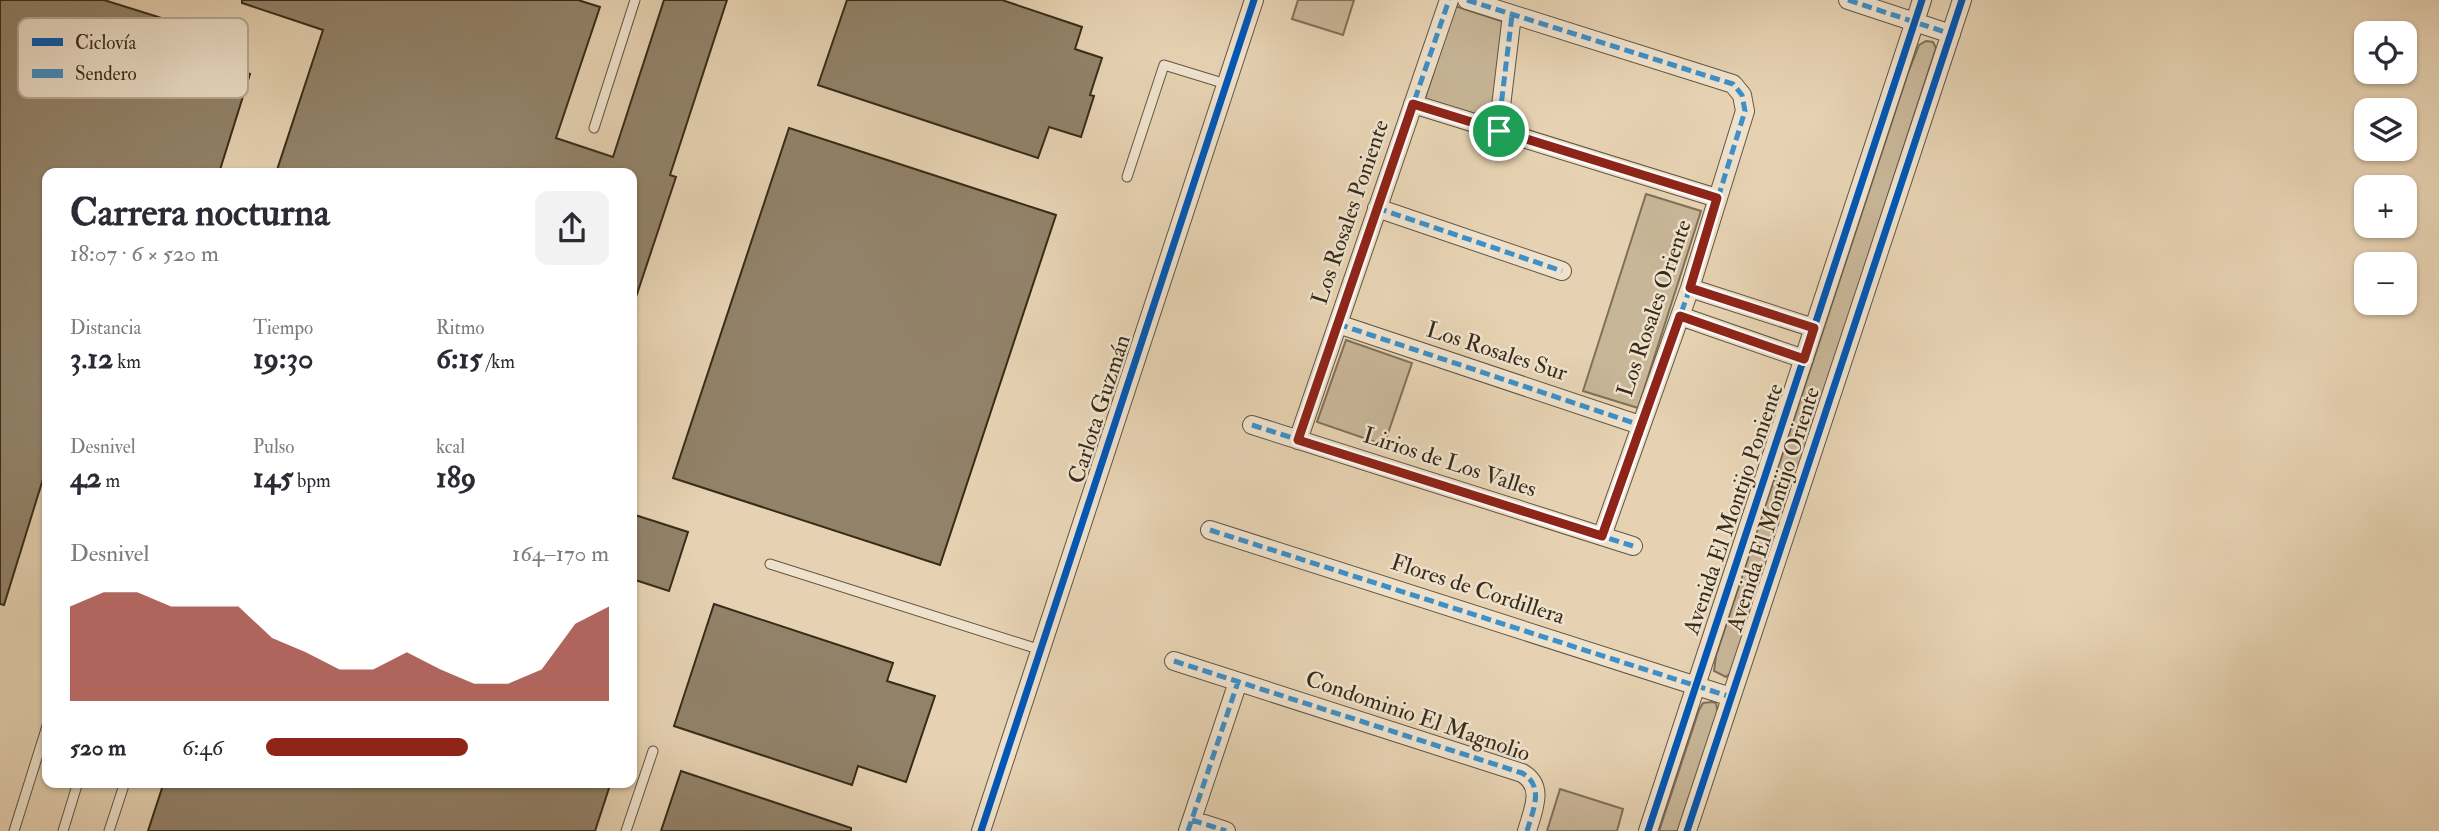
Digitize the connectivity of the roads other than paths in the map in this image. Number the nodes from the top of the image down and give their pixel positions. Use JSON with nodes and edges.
{"nodes":[{"id":1,"x":635,"y":0,"type":"edge"},
{"id":2,"x":1254,"y":0,"type":"edge"},
{"id":3,"x":1449,"y":0,"type":"edge"},
{"id":4,"x":1467,"y":0,"type":"edge"},
{"id":5,"x":1848,"y":0,"type":"edge"},
{"id":6,"x":1922,"y":0,"type":"edge"},
{"id":7,"x":1962,"y":0,"type":"edge"},
{"id":8,"x":1512,"y":15,"type":"junction"},
{"id":9,"x":1915,"y":22,"type":"junction"},
{"id":10,"x":1951,"y":33,"type":"junction"},
{"id":11,"x":1226,"y":84,"type":"junction"},
{"id":12,"x":1413,"y":104,"type":"junction"},
{"id":13,"x":594,"y":128,"type":"dead end"},
{"id":14,"x":1499,"y":131,"type":"junction"},
{"id":15,"x":1126,"y":177,"type":"dead end"},
{"id":16,"x":1717,"y":198,"type":"junction"},
{"id":17,"x":1377,"y":208,"type":"junction"},
{"id":18,"x":1562,"y":271,"type":"dead end"},
{"id":19,"x":1690,"y":288,"type":"junction"},
{"id":20,"x":1680,"y":316,"type":"junction"},
{"id":21,"x":1338,"y":324,"type":"junction"},
{"id":22,"x":1814,"y":328,"type":"junction"},
{"id":23,"x":1804,"y":359,"type":"junction"},
{"id":24,"x":1252,"y":425,"type":"dead end"},
{"id":25,"x":1640,"y":425,"type":"junction"},
{"id":26,"x":1298,"y":440,"type":"junction"},
{"id":27,"x":1210,"y":530,"type":"dead end"},
{"id":28,"x":1602,"y":536,"type":"junction"},
{"id":29,"x":1633,"y":546,"type":"dead end"},
{"id":30,"x":769,"y":564,"type":"dead end"},
{"id":31,"x":1041,"y":650,"type":"junction"},
{"id":32,"x":1174,"y":661,"type":"dead end"},
{"id":33,"x":1238,"y":682,"type":"junction"},
{"id":34,"x":1695,"y":684,"type":"junction"},
{"id":35,"x":1731,"y":697,"type":"junction"},
{"id":36,"x":42,"y":742,"type":"edge"},
{"id":37,"x":653,"y":751,"type":"dead end"},
{"id":38,"x":76,"y":788,"type":"edge"},
{"id":39,"x":123,"y":788,"type":"edge"},
{"id":40,"x":1190,"y":826,"type":"edge"},
{"id":41,"x":14,"y":831,"type":"edge"},
{"id":42,"x":63,"y":831,"type":"edge"},
{"id":43,"x":109,"y":831,"type":"edge"},
{"id":44,"x":626,"y":831,"type":"edge"},
{"id":45,"x":981,"y":831,"type":"edge"},
{"id":46,"x":1226,"y":831,"type":"edge"},
{"id":47,"x":1527,"y":831,"type":"edge"},
{"id":48,"x":1648,"y":831,"type":"edge"},
{"id":49,"x":1687,"y":831,"type":"edge"}],
"edges":[{"from":1,"to":13,"type":"lane"},
{"from":2,"to":11,"type":"street","name":"Carlota Guzmán"},
{"from":3,"to":12,"type":"street","name":"Los Rosales Poniente"},
{"from":4,"to":8,"type":"street"},
{"from":5,"to":9,"type":"street"},
{"from":6,"to":9,"type":"street","name":"Avenida El Montijo Poniente"},
{"from":7,"to":10,"type":"street","name":"Avenida El Montijo Oriente"},
{"from":8,"to":14,"type":"street"},
{"from":8,"to":16,"type":"street","name":"Los Rosales Oriente"},
{"from":9,"to":10,"type":"street"},
{"from":9,"to":22,"type":"street","name":"Avenida El Montijo Poniente"},
{"from":10,"to":35,"type":"street","name":"Avenida El Montijo Oriente"},
{"from":11,"to":15,"type":"lane"},
{"from":11,"to":31,"type":"street","name":"Carlota Guzmán"},
{"from":12,"to":14,"type":"street"},
{"from":12,"to":17,"type":"street","name":"Los Rosales Poniente"},
{"from":14,"to":16,"type":"street"},
{"from":16,"to":19,"type":"street","name":"Los Rosales Oriente"},
{"from":17,"to":18,"type":"street"},
{"from":17,"to":21,"type":"street","name":"Los Rosales Poniente"},
{"from":19,"to":20,"type":"street","name":"Los Rosales Oriente"},
{"from":19,"to":22,"type":"street"},
{"from":20,"to":23,"type":"street"},
{"from":20,"to":25,"type":"street","name":"Los Rosales Oriente"},
{"from":21,"to":25,"type":"street","name":"Los Rosales Sur"},
{"from":21,"to":26,"type":"street","name":"Los Rosales Poniente"},
{"from":22,"to":23,"type":"street","name":"Avenida El Montijo Poniente"},
{"from":23,"to":34,"type":"street","name":"Avenida El Montijo Poniente"},
{"from":24,"to":26,"type":"street","name":"Lirios de Los Valles"},
{"from":25,"to":28,"type":"street","name":"Los Rosales Oriente"},
{"from":26,"to":28,"type":"street","name":"Lirios de Los Valles"},
{"from":27,"to":34,"type":"street","name":"Flores de Cordillera"},
{"from":28,"to":29,"type":"street","name":"Lirios de Los Valles"},
{"from":30,"to":31,"type":"lane"},
{"from":31,"to":45,"type":"street","name":"Carlota Guzmán"},
{"from":32,"to":33,"type":"street","name":"Condominio El Magnolio"},
{"from":33,"to":40,"type":"street"},
{"from":33,"to":47,"type":"street","name":"Condominio El Magnolio"},
{"from":34,"to":35,"type":"street","name":"Flores de Cordillera"},
{"from":34,"to":48,"type":"street","name":"Avenida El Montijo Poniente"},
{"from":35,"to":49,"type":"street","name":"Avenida El Montijo Oriente"},
{"from":36,"to":41,"type":"lane"},
{"from":37,"to":44,"type":"lane"},
{"from":38,"to":42,"type":"lane"},
{"from":39,"to":43,"type":"lane"},
{"from":40,"to":46,"type":"street"}]}
